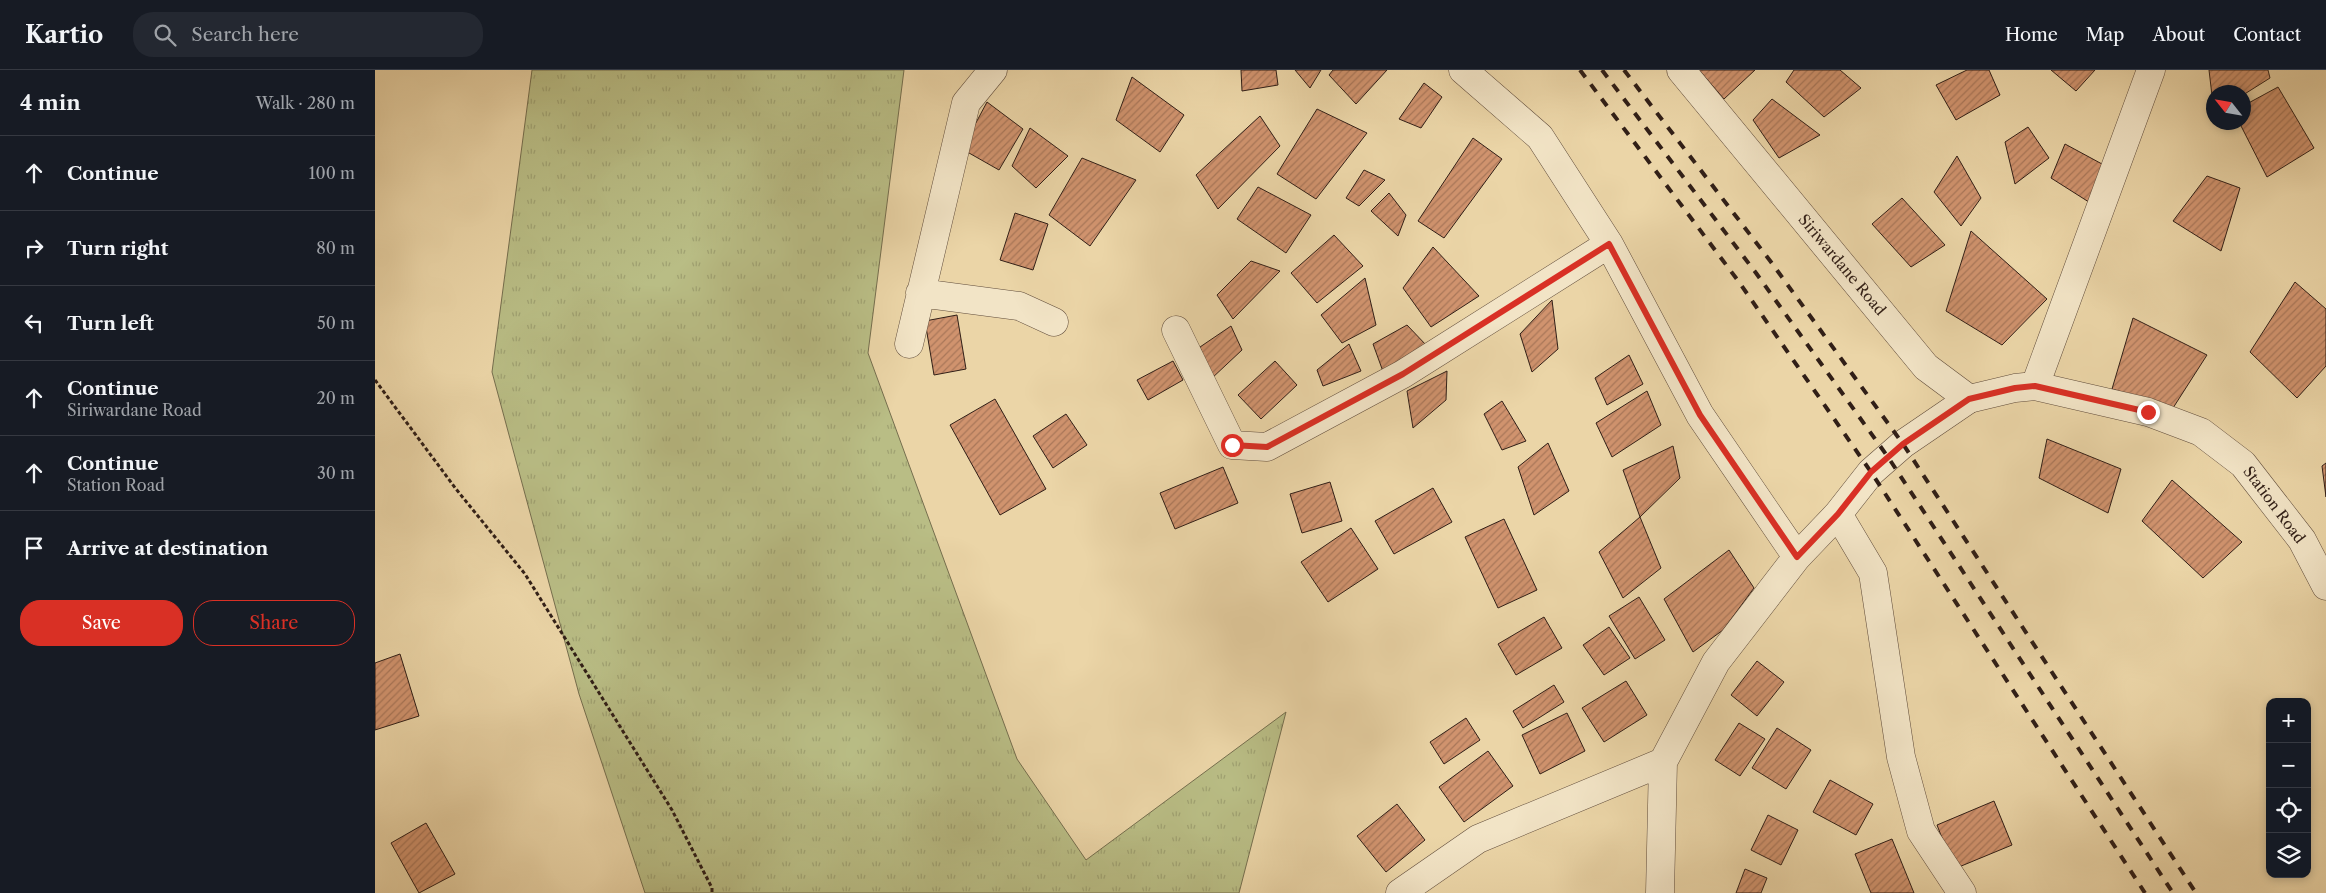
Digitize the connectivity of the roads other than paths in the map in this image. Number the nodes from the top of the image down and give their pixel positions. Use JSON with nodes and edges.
{"nodes":[{"id":1,"x":993,"y":70,"type":"edge"},
{"id":2,"x":1463,"y":70,"type":"edge"},
{"id":3,"x":1681,"y":70,"type":"edge"},
{"id":4,"x":2151,"y":70,"type":"edge"},
{"id":5,"x":1609,"y":244,"type":"junction"},
{"id":6,"x":920,"y":293,"type":"junction"},
{"id":7,"x":1053,"y":322,"type":"dead end"},
{"id":8,"x":1177,"y":330,"type":"dead end"},
{"id":9,"x":909,"y":344,"type":"dead end"},
{"id":10,"x":2035,"y":386,"type":"junction"},
{"id":11,"x":1969,"y":399,"type":"junction"},
{"id":12,"x":1838,"y":514,"type":"junction"},
{"id":13,"x":1797,"y":557,"type":"junction"},
{"id":14,"x":2326,"y":586,"type":"edge"},
{"id":15,"x":1663,"y":762,"type":"junction"},
{"id":16,"x":1400,"y":893,"type":"edge"},
{"id":17,"x":1660,"y":893,"type":"edge"},
{"id":18,"x":1962,"y":893,"type":"edge"}],
"edges":[{"from":1,"to":6,"type":"street"},
{"from":2,"to":5,"type":"street"},
{"from":3,"to":11,"type":"street","name":"Siriwardane Road"},
{"from":4,"to":10,"type":"street"},
{"from":5,"to":8,"type":"street"},
{"from":5,"to":13,"type":"street"},
{"from":6,"to":7,"type":"street"},
{"from":6,"to":9,"type":"street"},
{"from":10,"to":11,"type":"street"},
{"from":10,"to":14,"type":"street","name":"Station Road"},
{"from":11,"to":12,"type":"street"},
{"from":12,"to":13,"type":"street"},
{"from":12,"to":18,"type":"street"},
{"from":13,"to":15,"type":"street"},
{"from":15,"to":16,"type":"street"},
{"from":15,"to":17,"type":"street"}]}
